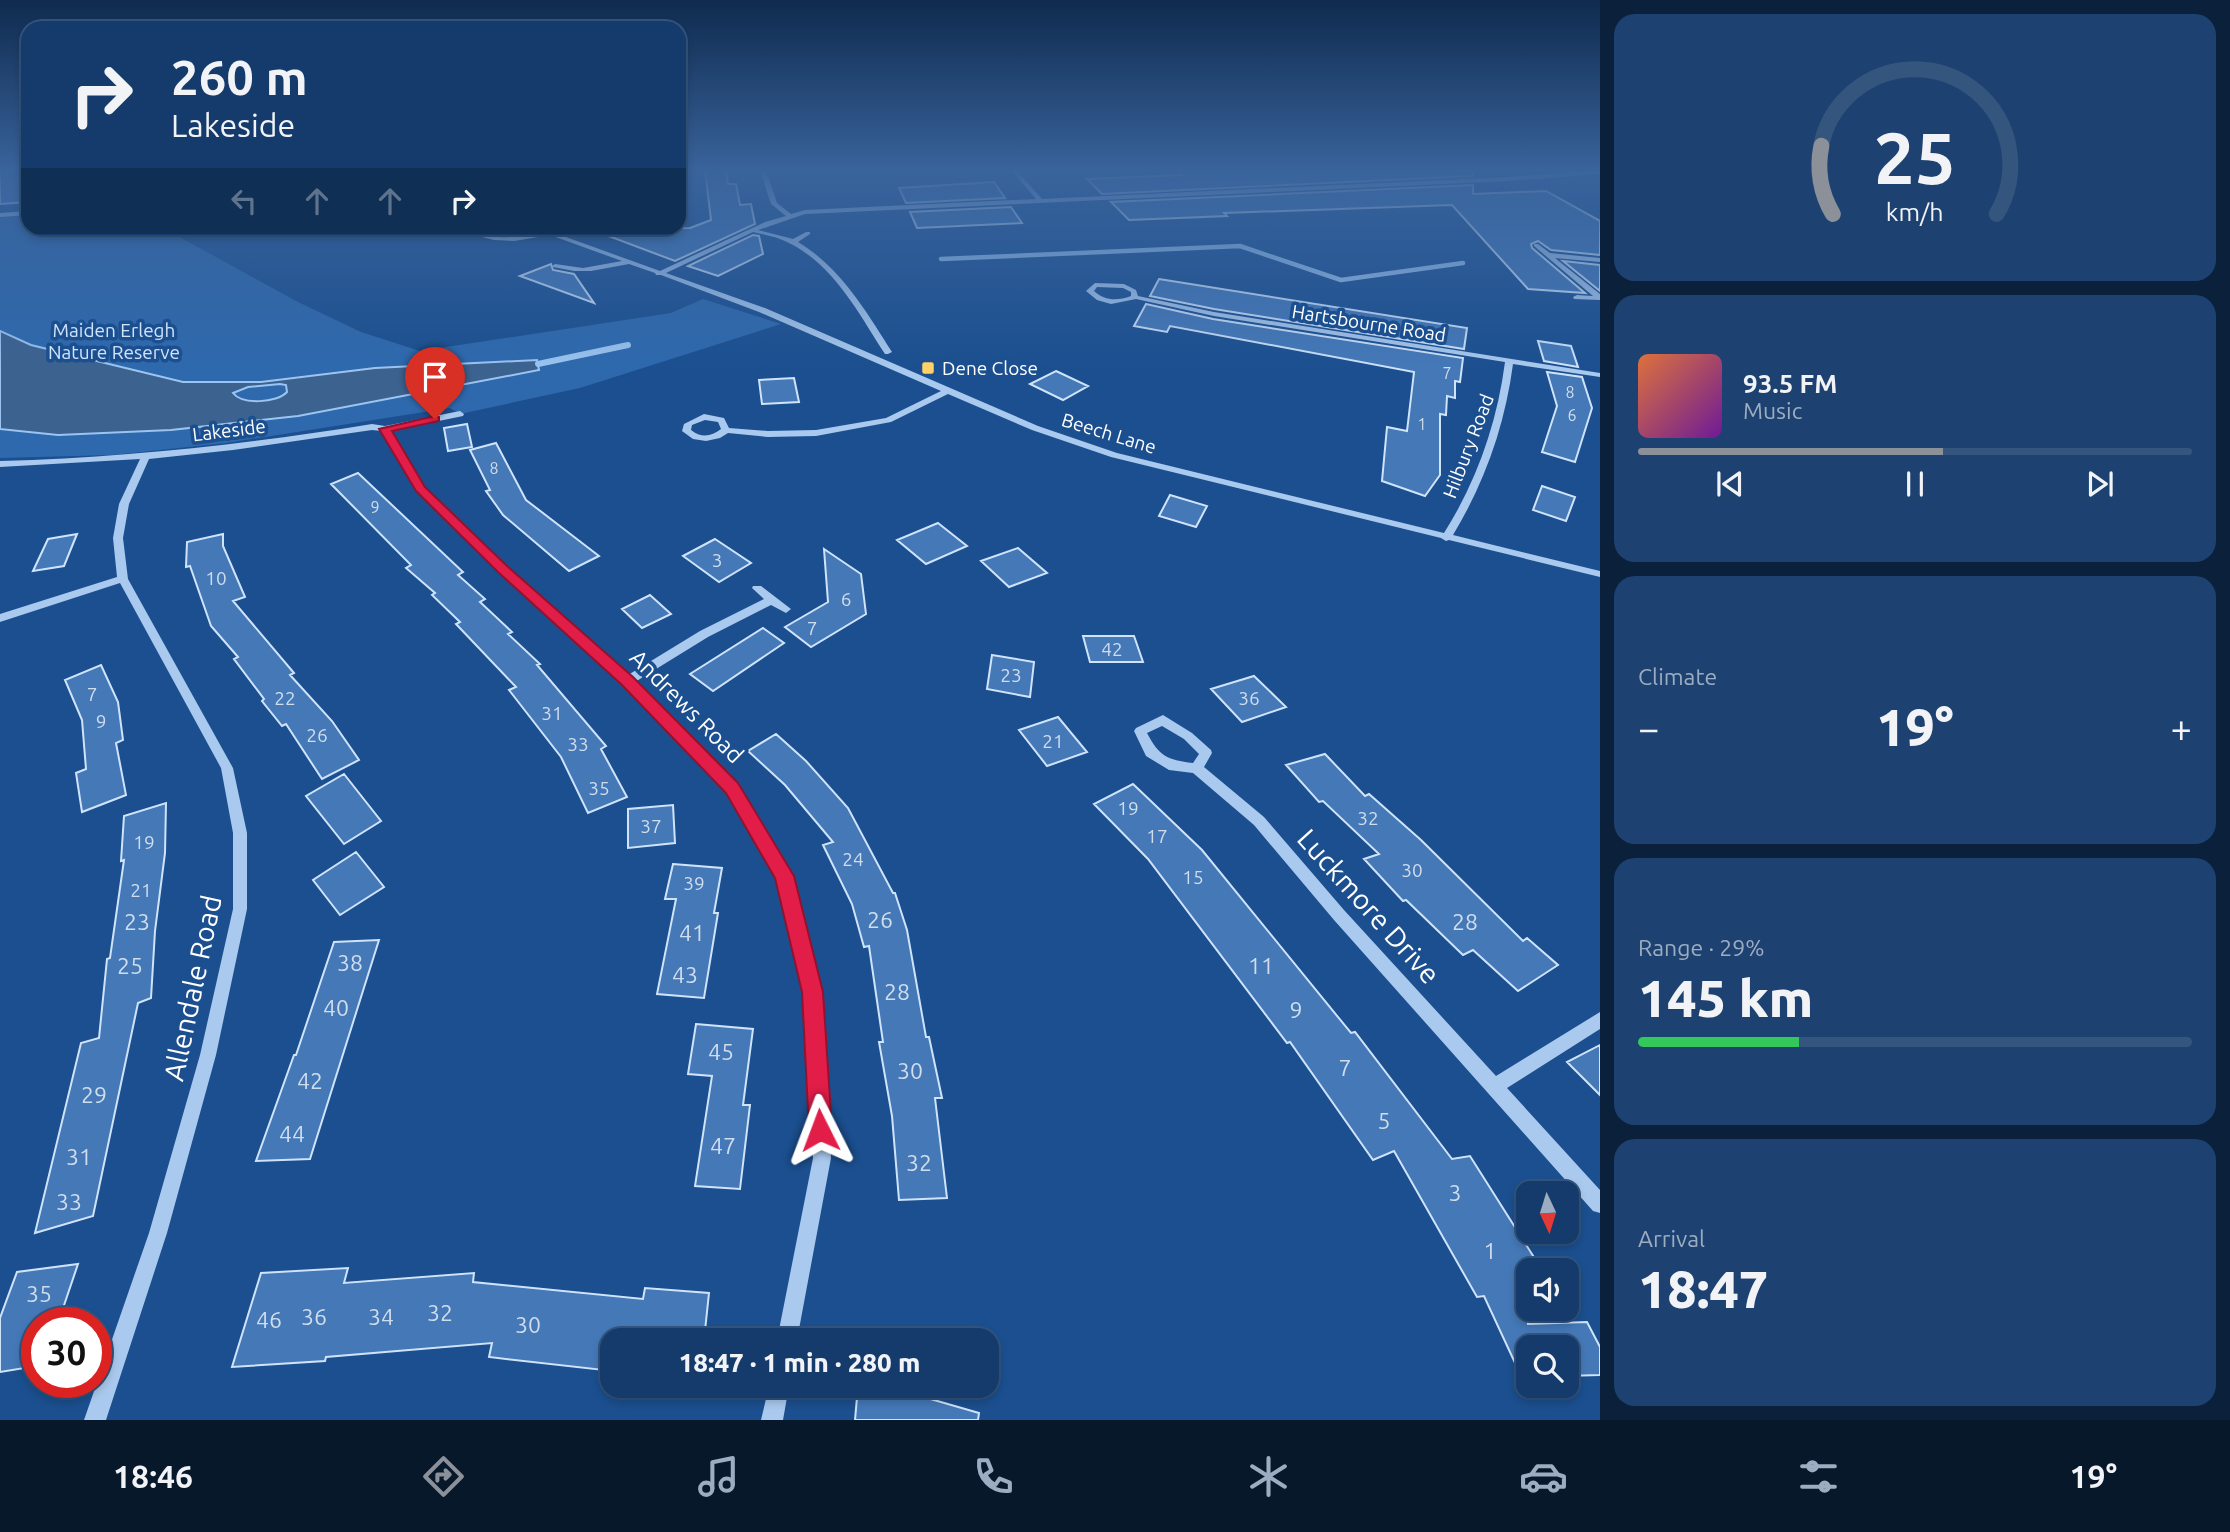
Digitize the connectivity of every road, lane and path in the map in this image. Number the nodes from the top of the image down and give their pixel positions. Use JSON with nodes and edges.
{"nodes":[{"id":1,"x":477,"y":236,"type":"edge"},
{"id":2,"x":531,"y":236,"type":"edge"},
{"id":3,"x":559,"y":236,"type":"edge"},
{"id":4,"x":739,"y":236,"type":"edge"},
{"id":5,"x":773,"y":236,"type":"edge"},
{"id":6,"x":803,"y":236,"type":"edge"},
{"id":7,"x":793,"y":242,"type":"junction"},
{"id":8,"x":1536,"y":245,"type":"dead end"},
{"id":9,"x":1548,"y":256,"type":"junction"},
{"id":10,"x":1600,"y":260,"type":"edge"},
{"id":11,"x":628,"y":262,"type":"junction"},
{"id":12,"x":555,"y":265,"type":"dead end"},
{"id":13,"x":659,"y":274,"type":"junction"},
{"id":14,"x":1135,"y":297,"type":"junction"},
{"id":15,"x":1577,"y":298,"type":"dead end"},
{"id":16,"x":1600,"y":298,"type":"edge"},
{"id":17,"x":888,"y":352,"type":"dead end"},
{"id":18,"x":1509,"y":362,"type":"junction"},
{"id":19,"x":1600,"y":375,"type":"edge"},
{"id":20,"x":947,"y":391,"type":"junction"},
{"id":21,"x":460,"y":414,"type":"dead end"},
{"id":22,"x":385,"y":429,"type":"junction"},
{"id":23,"x":726,"y":430,"type":"dead end"},
{"id":24,"x":145,"y":458,"type":"junction"},
{"id":25,"x":0,"y":464,"type":"edge"},
{"id":26,"x":1446,"y":538,"type":"junction"},
{"id":27,"x":1600,"y":574,"type":"edge"},
{"id":28,"x":123,"y":579,"type":"junction"},
{"id":29,"x":757,"y":589,"type":"dead end"},
{"id":30,"x":771,"y":600,"type":"junction"},
{"id":31,"x":786,"y":609,"type":"dead end"},
{"id":32,"x":0,"y":618,"type":"edge"},
{"id":33,"x":627,"y":681,"type":"junction"},
{"id":34,"x":1196,"y":768,"type":"junction"},
{"id":35,"x":1600,"y":1020,"type":"edge"},
{"id":36,"x":1495,"y":1086,"type":"junction"},
{"id":37,"x":1600,"y":1204,"type":"edge"},
{"id":38,"x":789,"y":1328,"type":"edge"},
{"id":39,"x":777,"y":1398,"type":"edge"},
{"id":40,"x":95,"y":1420,"type":"edge"},
{"id":41,"x":772,"y":1420,"type":"edge"}],
"edges":[{"from":1,"to":2,"type":"street"},
{"from":3,"to":11,"type":"street","name":"Beech Lane"},
{"from":4,"to":13,"type":"street"},
{"from":5,"to":7,"type":"street"},
{"from":6,"to":7,"type":"street"},
{"from":7,"to":17,"type":"street"},
{"from":8,"to":9,"type":"street"},
{"from":9,"to":10,"type":"street"},
{"from":9,"to":16,"type":"street"},
{"from":11,"to":12,"type":"street"},
{"from":11,"to":13,"type":"street","name":"Beech Lane"},
{"from":13,"to":20,"type":"street","name":"Beech Lane"},
{"from":14,"to":14,"type":"street","name":"Hartsbourne Road"},
{"from":14,"to":18,"type":"street","name":"Hartsbourne Road"},
{"from":15,"to":16,"type":"street"},
{"from":18,"to":19,"type":"street","name":"Hartsbourne Road"},
{"from":18,"to":26,"type":"street","name":"Hilbury Road"},
{"from":20,"to":23,"type":"street"},
{"from":20,"to":26,"type":"street","name":"Beech Lane"},
{"from":21,"to":22,"type":"street","name":"Lakeside"},
{"from":22,"to":24,"type":"street","name":"Lakeside"},
{"from":22,"to":33,"type":"street","name":"Andrews Road"},
{"from":24,"to":25,"type":"street","name":"Lakeside"},
{"from":24,"to":28,"type":"street","name":"Allendale Road"},
{"from":26,"to":27,"type":"street","name":"Beech Lane"},
{"from":28,"to":32,"type":"street"},
{"from":28,"to":40,"type":"street","name":"Allendale Road"},
{"from":29,"to":30,"type":"street"},
{"from":30,"to":31,"type":"street"},
{"from":30,"to":33,"type":"street"},
{"from":33,"to":38,"type":"street","name":"Andrews Road"},
{"from":34,"to":34,"type":"street","name":"Luckmore Drive"},
{"from":34,"to":36,"type":"street","name":"Luckmore Drive"},
{"from":35,"to":36,"type":"street"},
{"from":36,"to":37,"type":"street","name":"Luckmore Drive"},
{"from":39,"to":41,"type":"street"}]}
